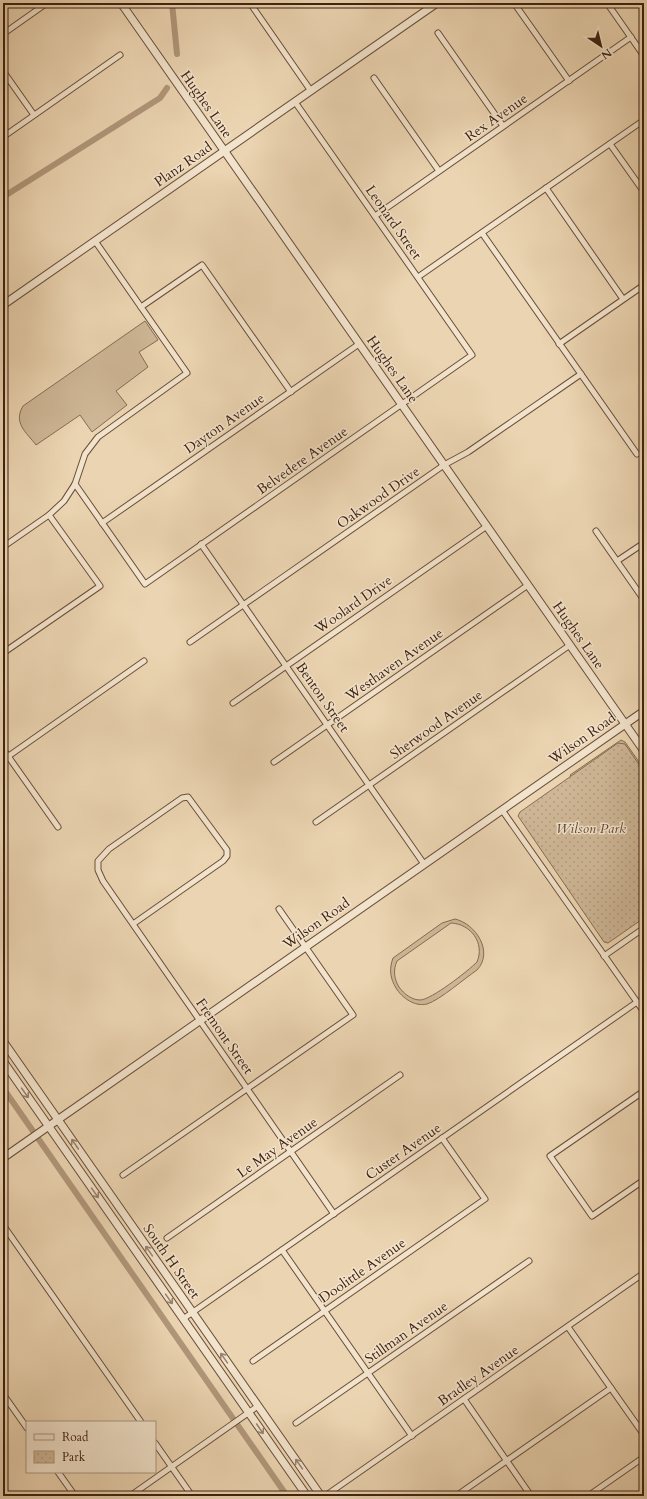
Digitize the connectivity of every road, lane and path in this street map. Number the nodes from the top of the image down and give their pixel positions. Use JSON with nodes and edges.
{"nodes":[{"id":1,"x":47,"y":3,"type":"edge"},
{"id":2,"x":121,"y":3,"type":"edge"},
{"id":3,"x":250,"y":3,"type":"edge"},
{"id":4,"x":437,"y":3,"type":"edge"},
{"id":5,"x":514,"y":3,"type":"edge"},
{"id":6,"x":607,"y":3,"type":"edge"},
{"id":7,"x":3,"y":34,"type":"edge"},
{"id":8,"x":438,"y":34,"type":"dead end"},
{"id":9,"x":631,"y":37,"type":"junction"},
{"id":10,"x":120,"y":55,"type":"dead end"},
{"id":11,"x":644,"y":56,"type":"edge"},
{"id":12,"x":3,"y":71,"type":"edge"},
{"id":13,"x":374,"y":78,"type":"dead end"},
{"id":14,"x":569,"y":81,"type":"junction"},
{"id":15,"x":311,"y":91,"type":"junction"},
{"id":16,"x":295,"y":102,"type":"junction"},
{"id":17,"x":34,"y":116,"type":"junction"},
{"id":18,"x":644,"y":120,"type":"edge"},
{"id":19,"x":503,"y":126,"type":"junction"},
{"id":20,"x":3,"y":137,"type":"edge"},
{"id":21,"x":610,"y":144,"type":"junction"},
{"id":22,"x":224,"y":151,"type":"junction"},
{"id":23,"x":439,"y":171,"type":"junction"},
{"id":24,"x":546,"y":188,"type":"junction"},
{"id":25,"x":644,"y":192,"type":"edge"},
{"id":26,"x":375,"y":216,"type":"junction"},
{"id":27,"x":482,"y":233,"type":"junction"},
{"id":28,"x":95,"y":241,"type":"junction"},
{"id":29,"x":418,"y":278,"type":"junction"},
{"id":30,"x":644,"y":285,"type":"edge"},
{"id":31,"x":623,"y":299,"type":"junction"},
{"id":32,"x":3,"y":305,"type":"edge"},
{"id":33,"x":141,"y":307,"type":"junction"},
{"id":34,"x":359,"y":344,"type":"junction"},
{"id":35,"x":559,"y":344,"type":"junction"},
{"id":36,"x":472,"y":355,"type":"joint"},
{"id":37,"x":581,"y":374,"type":"junction"},
{"id":38,"x":290,"y":392,"type":"junction"},
{"id":39,"x":402,"y":404,"type":"junction"},
{"id":40,"x":637,"y":454,"type":"dead end"},
{"id":41,"x":444,"y":465,"type":"junction"},
{"id":42,"x":75,"y":484,"type":"junction"},
{"id":43,"x":49,"y":515,"type":"junction"},
{"id":44,"x":102,"y":523,"type":"junction"},
{"id":45,"x":486,"y":526,"type":"junction"},
{"id":46,"x":596,"y":531,"type":"dead end"},
{"id":47,"x":644,"y":543,"type":"edge"},
{"id":48,"x":201,"y":544,"type":"junction"},
{"id":49,"x":3,"y":547,"type":"edge"},
{"id":50,"x":617,"y":561,"type":"junction"},
{"id":51,"x":528,"y":585,"type":"junction"},
{"id":52,"x":644,"y":600,"type":"edge"},
{"id":53,"x":243,"y":605,"type":"junction"},
{"id":54,"x":190,"y":642,"type":"dead end"},
{"id":55,"x":570,"y":645,"type":"junction"},
{"id":56,"x":3,"y":654,"type":"edge"},
{"id":57,"x":144,"y":661,"type":"dead end"},
{"id":58,"x":286,"y":666,"type":"junction"},
{"id":59,"x":233,"y":703,"type":"dead end"},
{"id":60,"x":644,"y":711,"type":"edge"},
{"id":61,"x":625,"y":724,"type":"junction"},
{"id":62,"x":327,"y":725,"type":"junction"},
{"id":63,"x":3,"y":750,"type":"edge"},
{"id":64,"x":644,"y":751,"type":"edge"},
{"id":65,"x":5,"y":758,"type":"edge"},
{"id":66,"x":274,"y":762,"type":"dead end"},
{"id":67,"x":369,"y":785,"type":"junction"},
{"id":68,"x":502,"y":810,"type":"junction"},
{"id":69,"x":316,"y":822,"type":"dead end"},
{"id":70,"x":58,"y":827,"type":"dead end"},
{"id":71,"x":424,"y":864,"type":"junction"},
{"id":72,"x":279,"y":909,"type":"dead end"},
{"id":73,"x":133,"y":924,"type":"junction"},
{"id":74,"x":644,"y":928,"type":"edge"},
{"id":75,"x":306,"y":946,"type":"junction"},
{"id":76,"x":604,"y":956,"type":"junction"},
{"id":77,"x":637,"y":1002,"type":"junction"},
{"id":78,"x":644,"y":1012,"type":"edge"},
{"id":79,"x":199,"y":1021,"type":"junction"},
{"id":80,"x":3,"y":1041,"type":"edge"},
{"id":81,"x":3,"y":1061,"type":"edge"},
{"id":82,"x":400,"y":1075,"type":"dead end"},
{"id":83,"x":247,"y":1089,"type":"junction"},
{"id":84,"x":644,"y":1091,"type":"edge"},
{"id":85,"x":58,"y":1119,"type":"junction"},
{"id":86,"x":48,"y":1126,"type":"junction"},
{"id":87,"x":442,"y":1138,"type":"junction"},
{"id":88,"x":290,"y":1152,"type":"junction"},
{"id":89,"x":3,"y":1158,"type":"edge"},
{"id":90,"x":123,"y":1175,"type":"dead end"},
{"id":91,"x":644,"y":1180,"type":"edge"},
{"id":92,"x":334,"y":1214,"type":"junction"},
{"id":93,"x":3,"y":1225,"type":"edge"},
{"id":94,"x":167,"y":1238,"type":"dead end"},
{"id":95,"x":282,"y":1250,"type":"junction"},
{"id":96,"x":529,"y":1261,"type":"dead end"},
{"id":97,"x":644,"y":1273,"type":"edge"},
{"id":98,"x":324,"y":1311,"type":"junction"},
{"id":99,"x":192,"y":1313,"type":"junction"},
{"id":100,"x":183,"y":1319,"type":"junction"},
{"id":101,"x":568,"y":1327,"type":"junction"},
{"id":102,"x":253,"y":1361,"type":"dead end"},
{"id":103,"x":368,"y":1373,"type":"junction"},
{"id":104,"x":611,"y":1388,"type":"junction"},
{"id":105,"x":3,"y":1394,"type":"edge"},
{"id":106,"x":464,"y":1399,"type":"junction"},
{"id":107,"x":258,"y":1406,"type":"junction"},
{"id":108,"x":249,"y":1412,"type":"junction"},
{"id":109,"x":140,"y":1421,"type":"edge"},
{"id":110,"x":296,"y":1423,"type":"dead end"},
{"id":111,"x":26,"y":1427,"type":"edge"},
{"id":112,"x":644,"y":1435,"type":"edge"},
{"id":113,"x":412,"y":1436,"type":"junction"},
{"id":114,"x":156,"y":1443,"type":"edge"},
{"id":115,"x":644,"y":1457,"type":"edge"},
{"id":116,"x":507,"y":1461,"type":"junction"},
{"id":117,"x":172,"y":1466,"type":"junction"},
{"id":118,"x":59,"y":1473,"type":"edge"},
{"id":119,"x":75,"y":1496,"type":"edge"},
{"id":120,"x":130,"y":1496,"type":"edge"},
{"id":121,"x":192,"y":1496,"type":"edge"},
{"id":122,"x":307,"y":1496,"type":"edge"},
{"id":123,"x":321,"y":1496,"type":"edge"},
{"id":124,"x":325,"y":1496,"type":"edge"},
{"id":125,"x":456,"y":1496,"type":"edge"},
{"id":126,"x":531,"y":1496,"type":"edge"},
{"id":127,"x":588,"y":1496,"type":"edge"}],
"edges":[{"from":1,"to":7,"type":"street"},
{"from":2,"to":22,"type":"street","name":"Hughes Lane"},
{"from":3,"to":15,"type":"street"},
{"from":4,"to":15,"type":"street","name":"Planz Road"},
{"from":5,"to":14,"type":"street"},
{"from":6,"to":9,"type":"street"},
{"from":8,"to":19,"type":"street"},
{"from":9,"to":11,"type":"street"},
{"from":9,"to":14,"type":"street","name":"Rex Avenue"},
{"from":10,"to":17,"type":"street"},
{"from":12,"to":17,"type":"street"},
{"from":13,"to":23,"type":"street"},
{"from":14,"to":19,"type":"street","name":"Rex Avenue"},
{"from":15,"to":16,"type":"street","name":"Planz Road"},
{"from":16,"to":22,"type":"street","name":"Planz Road"},
{"from":16,"to":26,"type":"street","name":"Leonard Street"},
{"from":17,"to":20,"type":"street"},
{"from":18,"to":21,"type":"street"},
{"from":19,"to":23,"type":"street","name":"Rex Avenue"},
{"from":21,"to":24,"type":"street"},
{"from":21,"to":25,"type":"street"},
{"from":22,"to":28,"type":"street","name":"Planz Road"},
{"from":22,"to":34,"type":"street","name":"Hughes Lane"},
{"from":23,"to":26,"type":"street","name":"Rex Avenue"},
{"from":24,"to":27,"type":"street"},
{"from":24,"to":31,"type":"street"},
{"from":26,"to":29,"type":"street","name":"Leonard Street"},
{"from":27,"to":29,"type":"street"},
{"from":27,"to":35,"type":"street"},
{"from":28,"to":32,"type":"street","name":"Planz Road"},
{"from":28,"to":33,"type":"street"},
{"from":29,"to":36,"type":"street","name":"Leonard Street"},
{"from":30,"to":31,"type":"street"},
{"from":31,"to":35,"type":"street"},
{"from":33,"to":38,"type":"street"},
{"from":33,"to":42,"type":"street"},
{"from":34,"to":38,"type":"street","name":"Dayton Avenue"},
{"from":34,"to":39,"type":"street","name":"Hughes Lane"},
{"from":35,"to":37,"type":"street"},
{"from":36,"to":39,"type":"street","name":"Belvedere Avenue"},
{"from":37,"to":40,"type":"street"},
{"from":37,"to":41,"type":"street","name":"Oakwood Drive"},
{"from":38,"to":44,"type":"street","name":"Dayton Avenue"},
{"from":39,"to":41,"type":"street","name":"Hughes Lane"},
{"from":39,"to":48,"type":"street","name":"Belvedere Avenue"},
{"from":41,"to":45,"type":"street","name":"Hughes Lane"},
{"from":41,"to":53,"type":"street","name":"Oakwood Drive"},
{"from":42,"to":43,"type":"street"},
{"from":42,"to":44,"type":"street"},
{"from":43,"to":49,"type":"street"},
{"from":43,"to":56,"type":"street"},
{"from":44,"to":48,"type":"street","name":"Belvedere Avenue"},
{"from":45,"to":51,"type":"street","name":"Hughes Lane"},
{"from":45,"to":58,"type":"street","name":"Woolard Drive"},
{"from":46,"to":50,"type":"street"},
{"from":47,"to":50,"type":"street"},
{"from":48,"to":53,"type":"street","name":"Benton Street"},
{"from":50,"to":52,"type":"street"},
{"from":51,"to":55,"type":"street","name":"Hughes Lane"},
{"from":51,"to":62,"type":"street","name":"Westhaven Avenue"},
{"from":53,"to":54,"type":"street","name":"Oakwood Drive"},
{"from":53,"to":58,"type":"street","name":"Benton Street"},
{"from":55,"to":61,"type":"street","name":"Hughes Lane"},
{"from":55,"to":67,"type":"street","name":"Sherwood Avenue"},
{"from":57,"to":65,"type":"street"},
{"from":58,"to":59,"type":"street","name":"Woolard Drive"},
{"from":58,"to":62,"type":"street","name":"Benton Street"},
{"from":60,"to":61,"type":"street","name":"Wilson Road"},
{"from":61,"to":64,"type":"street","name":"Hughes Lane"},
{"from":61,"to":68,"type":"street","name":"Wilson Road"},
{"from":62,"to":66,"type":"street","name":"Westhaven Avenue"},
{"from":62,"to":67,"type":"street","name":"Benton Street"},
{"from":63,"to":65,"type":"street"},
{"from":65,"to":70,"type":"street"},
{"from":67,"to":69,"type":"street","name":"Sherwood Avenue"},
{"from":67,"to":71,"type":"street","name":"Benton Street"},
{"from":68,"to":71,"type":"street","name":"Wilson Road"},
{"from":68,"to":76,"type":"street"},
{"from":71,"to":75,"type":"street","name":"Wilson Road"},
{"from":72,"to":75,"type":"street"},
{"from":73,"to":73,"type":"street","name":"Fremont Street"},
{"from":73,"to":79,"type":"street","name":"Fremont Street"},
{"from":74,"to":76,"type":"street"},
{"from":75,"to":79,"type":"street","name":"Wilson Road"},
{"from":75,"to":83,"type":"street"},
{"from":76,"to":77,"type":"street"},
{"from":77,"to":78,"type":"street"},
{"from":77,"to":87,"type":"street","name":"Custer Avenue"},
{"from":79,"to":83,"type":"street","name":"Fremont Street"},
{"from":79,"to":85,"type":"street","name":"Wilson Road"},
{"from":80,"to":85,"type":"street","name":"South H Street"},
{"from":81,"to":86,"type":"street","name":"South H Street","one_way":true},
{"from":82,"to":88,"type":"street","name":"Le May Avenue"},
{"from":83,"to":88,"type":"street","name":"Fremont Street"},
{"from":83,"to":90,"type":"street"},
{"from":84,"to":91,"type":"street"},
{"from":85,"to":86,"type":"street","name":"Wilson Road"},
{"from":99,"to":85,"type":"street","name":"South H Street","one_way":true},
{"from":86,"to":89,"type":"street","name":"Wilson Road"},
{"from":86,"to":100,"type":"street","name":"South H Street","one_way":true},
{"from":87,"to":92,"type":"street","name":"Custer Avenue"},
{"from":87,"to":98,"type":"street","name":"Doolittle Avenue"},
{"from":88,"to":92,"type":"street","name":"Fremont Street"},
{"from":88,"to":94,"type":"street","name":"Le May Avenue"},
{"from":92,"to":95,"type":"street","name":"Custer Avenue"},
{"from":93,"to":109,"type":"street"},
{"from":95,"to":98,"type":"street"},
{"from":95,"to":99,"type":"street","name":"Custer Avenue"},
{"from":96,"to":103,"type":"street","name":"Stillman Avenue"},
{"from":97,"to":101,"type":"street","name":"Bradley Avenue"},
{"from":98,"to":102,"type":"street","name":"Doolittle Avenue"},
{"from":98,"to":103,"type":"street"},
{"from":99,"to":100,"type":"street","name":"Custer Avenue"},
{"from":107,"to":99,"type":"street","name":"South H Street","one_way":true},
{"from":100,"to":108,"type":"street","name":"South H Street"},
{"from":101,"to":104,"type":"street"},
{"from":101,"to":106,"type":"street","name":"Bradley Avenue"},
{"from":103,"to":110,"type":"street","name":"Stillman Avenue"},
{"from":103,"to":113,"type":"street"},
{"from":104,"to":112,"type":"street"},
{"from":104,"to":116,"type":"street"},
{"from":105,"to":111,"type":"street"},
{"from":106,"to":113,"type":"street","name":"Bradley Avenue"},
{"from":106,"to":116,"type":"street"},
{"from":107,"to":108,"type":"street"},
{"from":123,"to":107,"type":"street","name":"South H Street","one_way":true},
{"from":108,"to":117,"type":"street"},
{"from":108,"to":122,"type":"street","name":"South H Street","one_way":true},
{"from":113,"to":124,"type":"street","name":"Bradley Avenue"},
{"from":114,"to":117,"type":"street"},
{"from":115,"to":127,"type":"street"},
{"from":116,"to":125,"type":"street"},
{"from":116,"to":126,"type":"street"},
{"from":117,"to":120,"type":"street"},
{"from":117,"to":121,"type":"street"},
{"from":118,"to":119,"type":"street"}]}
